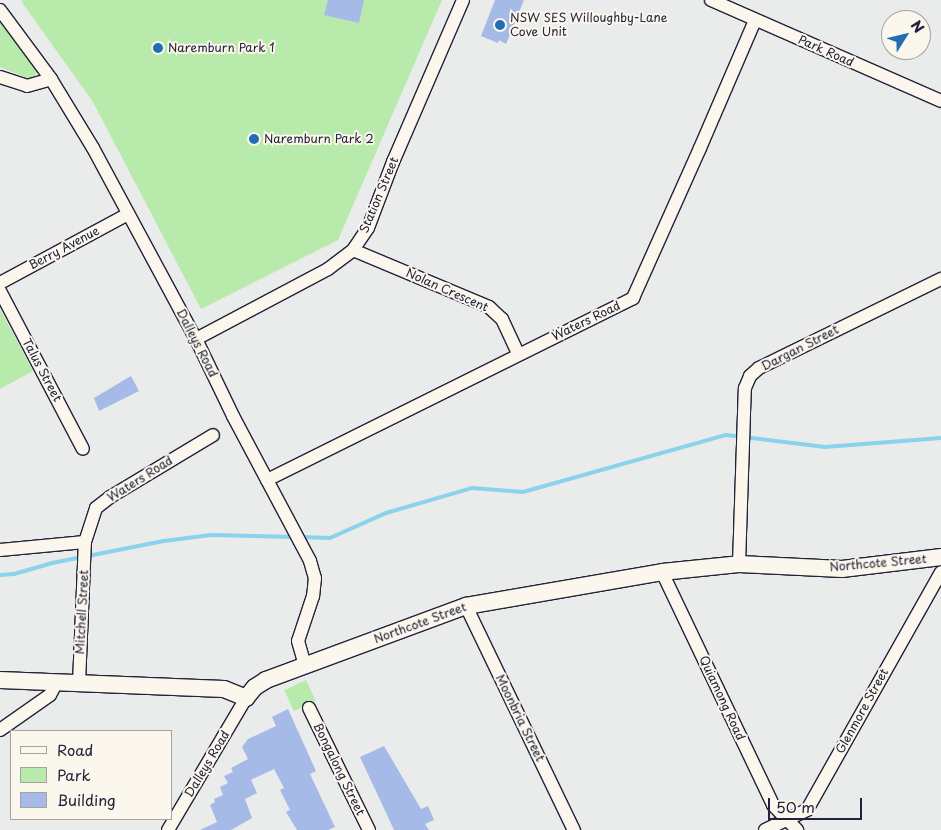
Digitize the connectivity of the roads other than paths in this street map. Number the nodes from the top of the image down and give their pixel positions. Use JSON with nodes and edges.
{"nodes":[{"id":1,"x":463,"y":0,"type":"edge"},
{"id":2,"x":711,"y":0,"type":"edge"},
{"id":3,"x":0,"y":10,"type":"edge"},
{"id":4,"x":755,"y":20,"type":"junction"},
{"id":5,"x":0,"y":77,"type":"edge"},
{"id":6,"x":51,"y":79,"type":"junction"},
{"id":7,"x":941,"y":101,"type":"edge"},
{"id":8,"x":128,"y":214,"type":"junction"},
{"id":9,"x":353,"y":250,"type":"junction"},
{"id":10,"x":941,"y":279,"type":"edge"},
{"id":11,"x":0,"y":283,"type":"edge"},
{"id":12,"x":0,"y":292,"type":"edge"},
{"id":13,"x":196,"y":339,"type":"junction"},
{"id":14,"x":518,"y":354,"type":"junction"},
{"id":15,"x":213,"y":435,"type":"dead end"},
{"id":16,"x":84,"y":449,"type":"dead end"},
{"id":17,"x":267,"y":480,"type":"junction"},
{"id":18,"x":85,"y":542,"type":"junction"},
{"id":19,"x":0,"y":550,"type":"edge"},
{"id":20,"x":941,"y":557,"type":"edge"},
{"id":21,"x":739,"y":564,"type":"junction"},
{"id":22,"x":662,"y":572,"type":"junction"},
{"id":23,"x":941,"y":572,"type":"edge"},
{"id":24,"x":466,"y":606,"type":"junction"},
{"id":25,"x":305,"y":665,"type":"junction"},
{"id":26,"x":0,"y":680,"type":"edge"},
{"id":27,"x":57,"y":682,"type":"junction"},
{"id":28,"x":79,"y":682,"type":"junction"},
{"id":29,"x":246,"y":698,"type":"junction"},
{"id":30,"x":309,"y":708,"type":"dead end"},
{"id":31,"x":0,"y":730,"type":"edge"},
{"id":32,"x":788,"y":820,"type":"junction"},
{"id":33,"x":168,"y":830,"type":"edge"},
{"id":34,"x":369,"y":830,"type":"edge"},
{"id":35,"x":574,"y":830,"type":"edge"},
{"id":36,"x":766,"y":830,"type":"edge"},
{"id":37,"x":797,"y":830,"type":"edge"}],
"edges":[{"from":1,"to":9,"type":"street","name":"Station Street"},
{"from":2,"to":4,"type":"street","name":"Park Road"},
{"from":3,"to":6,"type":"street","name":"Dalleys Road"},
{"from":4,"to":7,"type":"street","name":"Park Road"},
{"from":4,"to":14,"type":"street","name":"Waters Road"},
{"from":5,"to":6,"type":"street"},
{"from":6,"to":8,"type":"street","name":"Dalleys Road"},
{"from":8,"to":11,"type":"street","name":"Berry Avenue"},
{"from":8,"to":13,"type":"street","name":"Dalleys Road"},
{"from":9,"to":13,"type":"street","name":"Station Street"},
{"from":9,"to":14,"type":"street","name":"Nolan Crescent"},
{"from":10,"to":21,"type":"street","name":"Dargan Street"},
{"from":12,"to":16,"type":"street","name":"Talus Street"},
{"from":13,"to":17,"type":"street","name":"Dalleys Road"},
{"from":14,"to":17,"type":"street","name":"Waters Road"},
{"from":15,"to":18,"type":"street","name":"Waters Road"},
{"from":17,"to":25,"type":"street","name":"Dalleys Road"},
{"from":18,"to":19,"type":"street"},
{"from":18,"to":28,"type":"street","name":"Mitchell Street"},
{"from":20,"to":21,"type":"street","name":"Northcote Street"},
{"from":21,"to":22,"type":"street","name":"Northcote Street"},
{"from":22,"to":24,"type":"street","name":"Northcote Street"},
{"from":22,"to":32,"type":"street","name":"Quiamong Road"},
{"from":23,"to":32,"type":"street","name":"Glenmore Street"},
{"from":24,"to":25,"type":"street","name":"Northcote Street"},
{"from":24,"to":35,"type":"street","name":"Moonbria Street"},
{"from":25,"to":29,"type":"street","name":"Northcote Street"},
{"from":26,"to":27,"type":"street"},
{"from":27,"to":28,"type":"street"},
{"from":27,"to":31,"type":"street"},
{"from":28,"to":29,"type":"street"},
{"from":29,"to":33,"type":"street","name":"Dalleys Road"},
{"from":30,"to":34,"type":"street","name":"Bongalong Street"},
{"from":32,"to":36,"type":"street","name":"Glenmore Street"},
{"from":32,"to":37,"type":"street","name":"Quiamong Road"}]}
